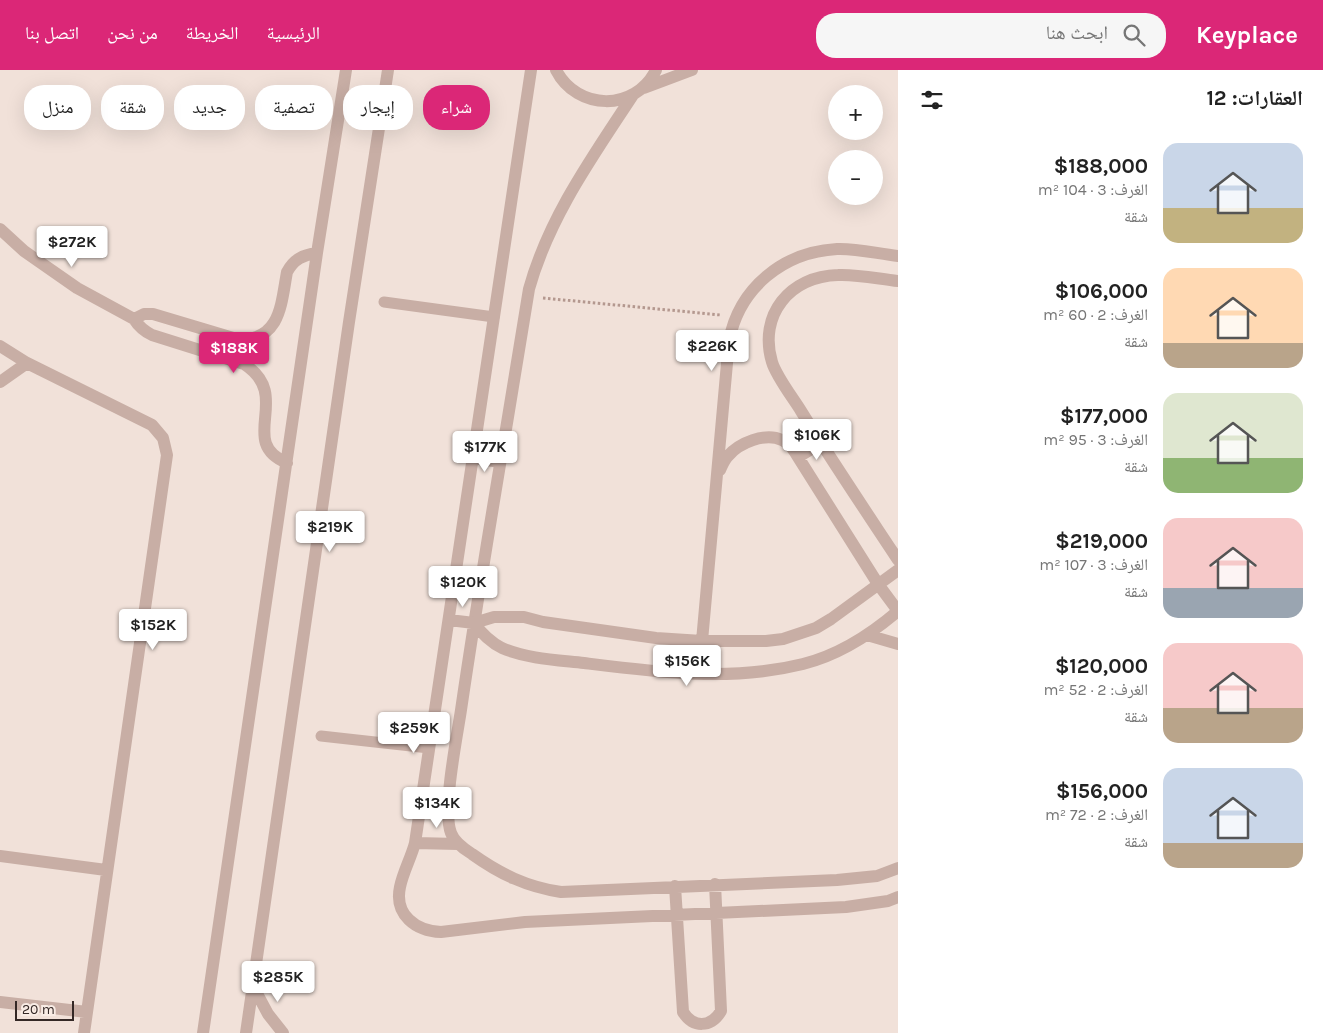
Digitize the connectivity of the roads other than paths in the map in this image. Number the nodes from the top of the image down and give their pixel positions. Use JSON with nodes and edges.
{"nodes":[{"id":1,"x":346,"y":70,"type":"edge"},
{"id":2,"x":388,"y":70,"type":"edge"},
{"id":3,"x":530,"y":70,"type":"edge"},
{"id":4,"x":556,"y":70,"type":"edge"},
{"id":5,"x":656,"y":70,"type":"edge"},
{"id":6,"x":692,"y":70,"type":"edge"},
{"id":7,"x":638,"y":92,"type":"junction"},
{"id":8,"x":0,"y":229,"type":"edge"},
{"id":9,"x":317,"y":253,"type":"junction"},
{"id":10,"x":898,"y":256,"type":"edge"},
{"id":11,"x":898,"y":281,"type":"edge"},
{"id":12,"x":384,"y":302,"type":"dead end"},
{"id":13,"x":494,"y":317,"type":"junction"},
{"id":14,"x":134,"y":319,"type":"junction"},
{"id":15,"x":0,"y":346,"type":"edge"},
{"id":16,"x":27,"y":363,"type":"junction"},
{"id":17,"x":0,"y":382,"type":"edge"},
{"id":18,"x":821,"y":443,"type":"junction"},
{"id":19,"x":798,"y":457,"type":"junction"},
{"id":20,"x":473,"y":458,"type":"junction"},
{"id":21,"x":500,"y":462,"type":"junction"},
{"id":22,"x":286,"y":463,"type":"junction"},
{"id":23,"x":717,"y":477,"type":"junction"},
{"id":24,"x":898,"y":560,"type":"edge"},
{"id":25,"x":898,"y":570,"type":"edge"},
{"id":26,"x":878,"y":584,"type":"junction"},
{"id":27,"x":898,"y":611,"type":"edge"},
{"id":28,"x":448,"y":620,"type":"junction"},
{"id":29,"x":474,"y":624,"type":"junction"},
{"id":30,"x":868,"y":635,"type":"junction"},
{"id":31,"x":702,"y":641,"type":"junction"},
{"id":32,"x":898,"y":644,"type":"edge"},
{"id":33,"x":322,"y":736,"type":"dead end"},
{"id":34,"x":429,"y":748,"type":"junction"},
{"id":35,"x":415,"y":843,"type":"junction"},
{"id":36,"x":458,"y":844,"type":"junction"},
{"id":37,"x":0,"y":856,"type":"edge"},
{"id":38,"x":898,"y":868,"type":"edge"},
{"id":39,"x":106,"y":870,"type":"junction"},
{"id":40,"x":715,"y":884,"type":"junction"},
{"id":41,"x":675,"y":886,"type":"junction"},
{"id":42,"x":898,"y":897,"type":"edge"},
{"id":43,"x":717,"y":913,"type":"junction"},
{"id":44,"x":676,"y":915,"type":"junction"},
{"id":45,"x":253,"y":986,"type":"junction"},
{"id":46,"x":0,"y":1002,"type":"edge"},
{"id":47,"x":87,"y":1012,"type":"junction"},
{"id":48,"x":84,"y":1033,"type":"edge"},
{"id":49,"x":203,"y":1033,"type":"edge"},
{"id":50,"x":246,"y":1033,"type":"edge"},
{"id":51,"x":283,"y":1033,"type":"edge"}],
"edges":[{"from":1,"to":9,"type":"street"},
{"from":2,"to":45,"type":"street"},
{"from":3,"to":13,"type":"street"},
{"from":4,"to":7,"type":"street"},
{"from":5,"to":7,"type":"street"},
{"from":6,"to":7,"type":"street"},
{"from":7,"to":21,"type":"street"},
{"from":8,"to":14,"type":"street"},
{"from":9,"to":14,"type":"street"},
{"from":9,"to":22,"type":"street"},
{"from":10,"to":23,"type":"street"},
{"from":11,"to":18,"type":"street"},
{"from":12,"to":13,"type":"lane"},
{"from":13,"to":20,"type":"street"},
{"from":14,"to":22,"type":"street"},
{"from":15,"to":16,"type":"street"},
{"from":16,"to":17,"type":"street"},
{"from":16,"to":39,"type":"street"},
{"from":18,"to":19,"type":"street"},
{"from":18,"to":24,"type":"street"},
{"from":19,"to":23,"type":"street"},
{"from":19,"to":26,"type":"street"},
{"from":20,"to":21,"type":"street"},
{"from":20,"to":28,"type":"street"},
{"from":21,"to":29,"type":"street"},
{"from":22,"to":49,"type":"street"},
{"from":23,"to":31,"type":"street"},
{"from":25,"to":26,"type":"street"},
{"from":26,"to":27,"type":"street"},
{"from":26,"to":31,"type":"street"},
{"from":27,"to":30,"type":"street"},
{"from":28,"to":29,"type":"street"},
{"from":28,"to":34,"type":"street"},
{"from":29,"to":30,"type":"street"},
{"from":29,"to":31,"type":"street"},
{"from":29,"to":36,"type":"street"},
{"from":30,"to":32,"type":"street"},
{"from":33,"to":34,"type":"lane"},
{"from":34,"to":35,"type":"street"},
{"from":35,"to":36,"type":"street"},
{"from":35,"to":44,"type":"street"},
{"from":36,"to":41,"type":"street"},
{"from":37,"to":39,"type":"street"},
{"from":38,"to":40,"type":"street"},
{"from":39,"to":47,"type":"street"},
{"from":40,"to":41,"type":"street"},
{"from":40,"to":43,"type":"street"},
{"from":41,"to":44,"type":"street"},
{"from":42,"to":43,"type":"street"},
{"from":43,"to":44,"type":"street"},
{"from":43,"to":44,"type":"street"},
{"from":45,"to":50,"type":"street"},
{"from":45,"to":51,"type":"street"},
{"from":46,"to":47,"type":"street"},
{"from":47,"to":48,"type":"street"}]}
